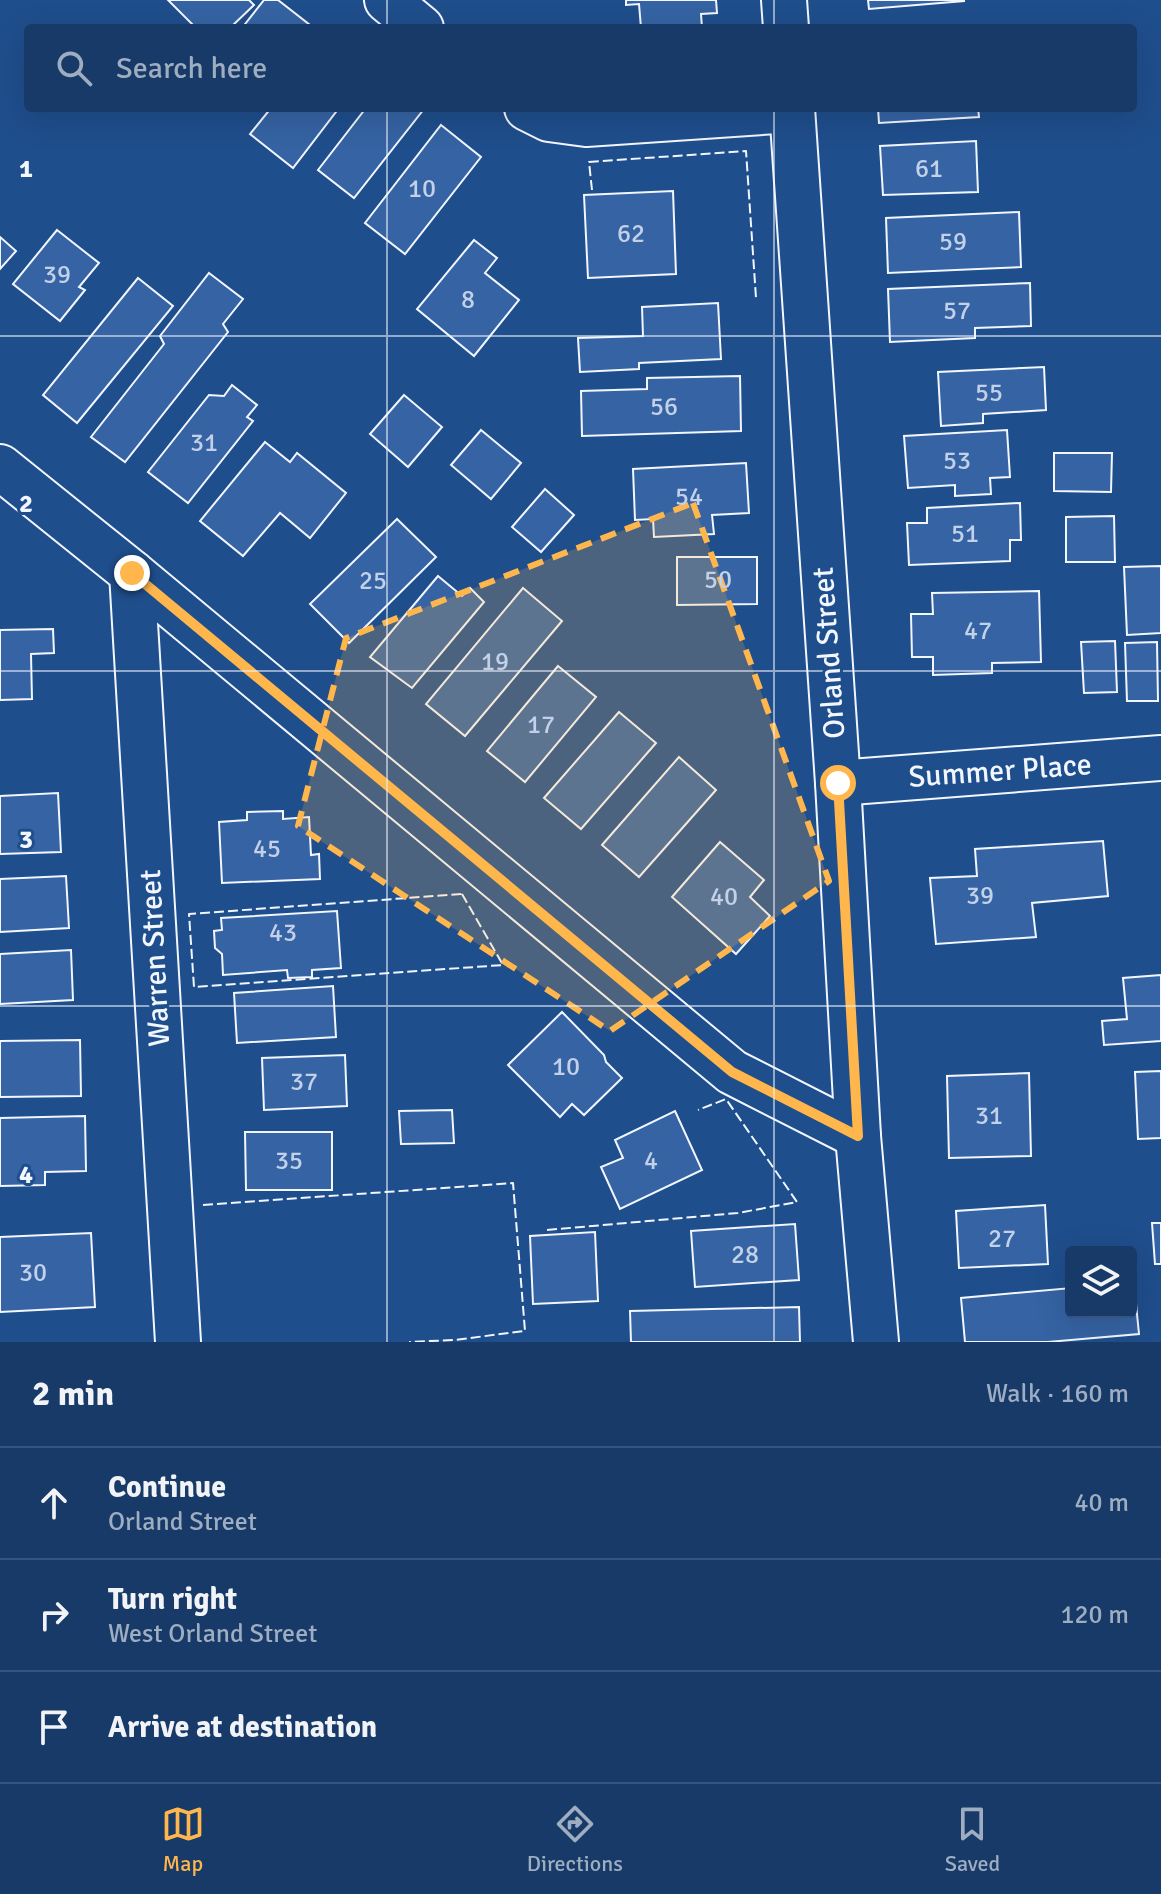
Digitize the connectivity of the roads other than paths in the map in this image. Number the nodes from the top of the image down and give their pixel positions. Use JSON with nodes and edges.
{"nodes":[{"id":1,"x":387,"y":0,"type":"edge"},
{"id":2,"x":784,"y":0,"type":"edge"},
{"id":3,"x":416,"y":24,"type":"edge"},
{"id":4,"x":786,"y":24,"type":"edge"},
{"id":5,"x":535,"y":112,"type":"edge"},
{"id":6,"x":751,"y":112,"type":"edge"},
{"id":7,"x":792,"y":112,"type":"edge"},
{"id":8,"x":0,"y":467,"type":"edge"},
{"id":9,"x":132,"y":573,"type":"junction"},
{"id":10,"x":1161,"y":758,"type":"edge"},
{"id":11,"x":838,"y":783,"type":"junction"},
{"id":12,"x":858,"y":1136,"type":"junction"},
{"id":13,"x":178,"y":1342,"type":"edge"},
{"id":14,"x":876,"y":1342,"type":"edge"}],
"edges":[{"from":1,"to":3,"type":"street"},
{"from":2,"to":4,"type":"street"},
{"from":5,"to":6,"type":"street"},
{"from":7,"to":11,"type":"street","name":"Orland Street"},
{"from":8,"to":9,"type":"street"},
{"from":9,"to":12,"type":"street"},
{"from":9,"to":13,"type":"street","name":"Warren Street"},
{"from":10,"to":11,"type":"street","name":"Summer Place"},
{"from":11,"to":12,"type":"street","name":"Orland Street"},
{"from":12,"to":14,"type":"street","name":"Orland Street"}]}
